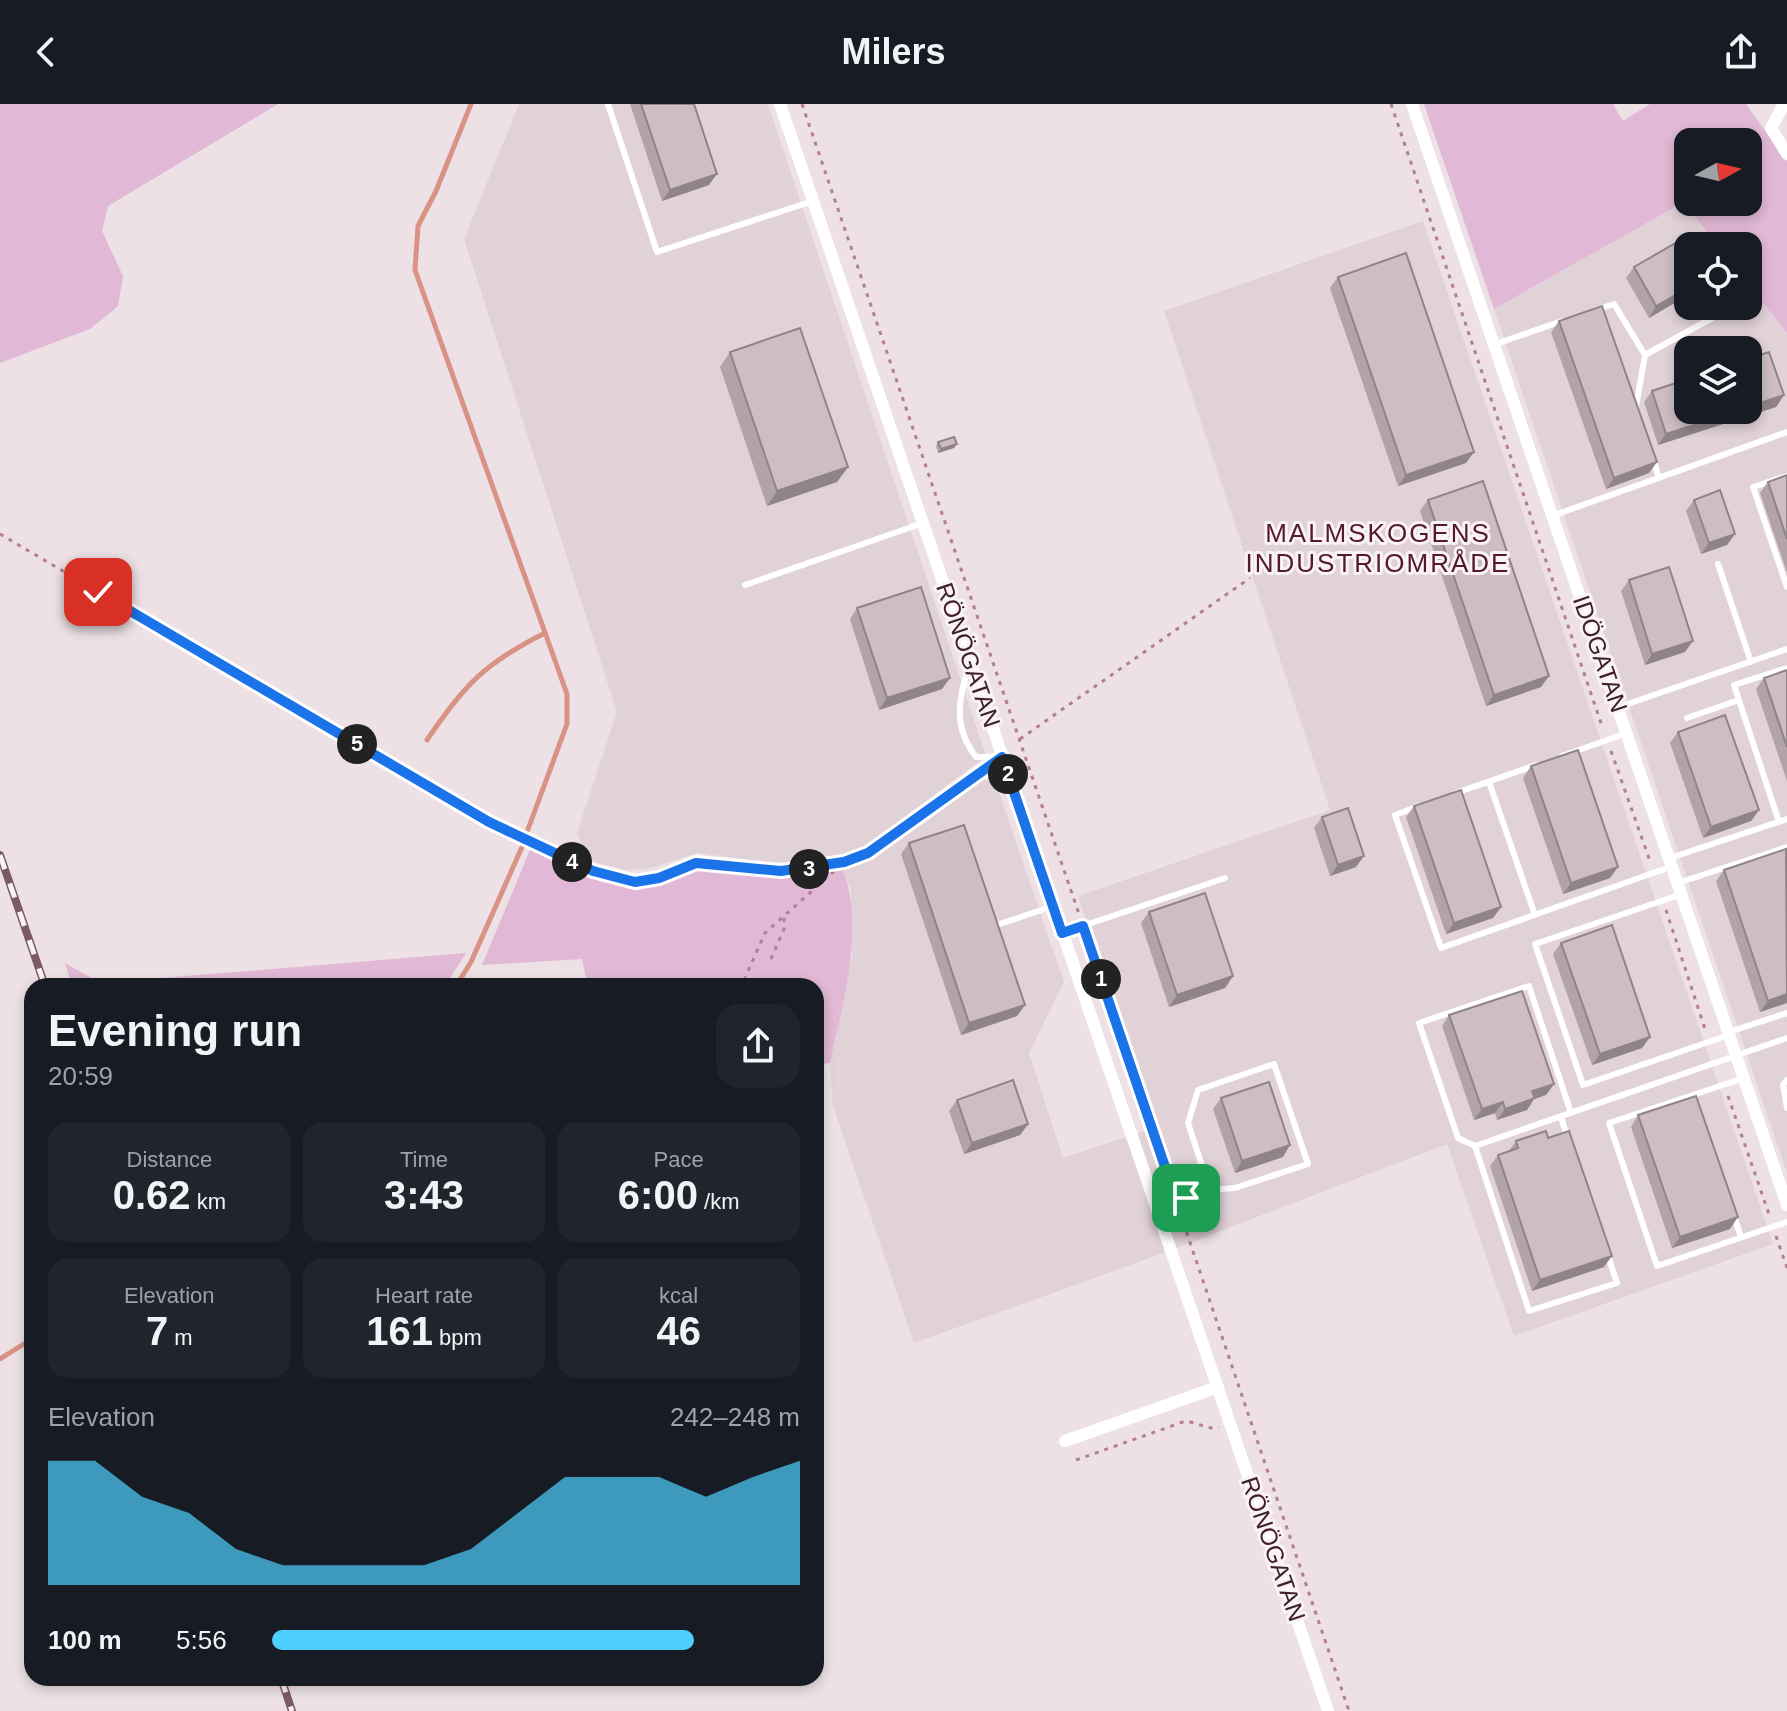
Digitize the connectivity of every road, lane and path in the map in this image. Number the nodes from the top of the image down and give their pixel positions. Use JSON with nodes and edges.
{"nodes":[{"id":1,"x":608,"y":104,"type":"edge"},
{"id":2,"x":780,"y":104,"type":"edge"},
{"id":3,"x":802,"y":104,"type":"edge"},
{"id":4,"x":1391,"y":104,"type":"edge"},
{"id":5,"x":1412,"y":104,"type":"edge"},
{"id":6,"x":1784,"y":104,"type":"edge"},
{"id":7,"x":1787,"y":154,"type":"edge"},
{"id":8,"x":813,"y":201,"type":"junction"},
{"id":9,"x":1580,"y":315,"type":"edge"},
{"id":10,"x":1568,"y":319,"type":"edge"},
{"id":11,"x":1709,"y":320,"type":"edge"},
{"id":12,"x":1493,"y":345,"type":"junction"},
{"id":13,"x":1645,"y":355,"type":"junction"},
{"id":14,"x":1640,"y":419,"type":"edge"},
{"id":15,"x":1787,"y":432,"type":"edge"},
{"id":16,"x":1650,"y":449,"type":"edge"},
{"id":17,"x":1787,"y":476,"type":"edge"},
{"id":18,"x":1659,"y":478,"type":"junction"},
{"id":19,"x":1552,"y":516,"type":"junction"},
{"id":20,"x":923,"y":523,"type":"junction"},
{"id":21,"x":0,"y":534,"type":"edge"},
{"id":22,"x":1718,"y":564,"type":"dead end"},
{"id":23,"x":1250,"y":578,"type":"dead end"},
{"id":24,"x":745,"y":585,"type":"dead end"},
{"id":25,"x":1787,"y":587,"type":"edge"},
{"id":26,"x":1787,"y":649,"type":"edge"},
{"id":27,"x":1751,"y":662,"type":"junction"},
{"id":28,"x":970,"y":663,"type":"junction"},
{"id":29,"x":1787,"y":668,"type":"edge"},
{"id":30,"x":1739,"y":700,"type":"junction"},
{"id":31,"x":1619,"y":707,"type":"junction"},
{"id":32,"x":1687,"y":718,"type":"dead end"},
{"id":33,"x":1628,"y":733,"type":"junction"},
{"id":34,"x":1019,"y":740,"type":"junction"},
{"id":35,"x":1607,"y":741,"type":"junction"},
{"id":36,"x":1002,"y":757,"type":"junction"},
{"id":37,"x":1559,"y":757,"type":"edge"},
{"id":38,"x":1545,"y":762,"type":"edge"},
{"id":39,"x":1489,"y":782,"type":"junction"},
{"id":40,"x":1448,"y":796,"type":"edge"},
{"id":41,"x":1422,"y":805,"type":"edge"},
{"id":42,"x":1787,"y":819,"type":"edge"},
{"id":43,"x":1779,"y":822,"type":"junction"},
{"id":44,"x":1787,"y":847,"type":"edge"},
{"id":45,"x":844,"y":862,"type":"junction"},
{"id":46,"x":1671,"y":862,"type":"junction"},
{"id":47,"x":1654,"y":874,"type":"junction"},
{"id":48,"x":1225,"y":878,"type":"dead end"},
{"id":49,"x":1680,"y":889,"type":"junction"},
{"id":50,"x":1663,"y":902,"type":"dead end"},
{"id":51,"x":1053,"y":906,"type":"junction"},
{"id":52,"x":784,"y":914,"type":"junction"},
{"id":53,"x":1535,"y":915,"type":"junction"},
{"id":54,"x":997,"y":925,"type":"edge"},
{"id":55,"x":1083,"y":926,"type":"junction"},
{"id":56,"x":1062,"y":933,"type":"junction"},
{"id":57,"x":771,"y":959,"type":"dead end"},
{"id":58,"x":745,"y":978,"type":"edge"},
{"id":59,"x":1787,"y":1013,"type":"edge"},
{"id":60,"x":1729,"y":1034,"type":"junction"},
{"id":61,"x":1787,"y":1038,"type":"edge"},
{"id":62,"x":1710,"y":1042,"type":"junction"},
{"id":63,"x":1737,"y":1057,"type":"junction"},
{"id":64,"x":1744,"y":1078,"type":"junction"},
{"id":65,"x":1787,"y":1080,"type":"edge"},
{"id":66,"x":1724,"y":1084,"type":"junction"},
{"id":67,"x":1694,"y":1095,"type":"junction"},
{"id":68,"x":1787,"y":1108,"type":"edge"},
{"id":69,"x":1699,"y":1109,"type":"edge"},
{"id":70,"x":1571,"y":1113,"type":"junction"},
{"id":71,"x":1561,"y":1117,"type":"junction"},
{"id":72,"x":1475,"y":1146,"type":"junction"},
{"id":73,"x":1571,"y":1147,"type":"edge"},
{"id":74,"x":1210,"y":1190,"type":"junction"},
{"id":75,"x":1177,"y":1202,"type":"junction"},
{"id":76,"x":1787,"y":1205,"type":"edge"},
{"id":77,"x":1155,"y":1209,"type":"junction"},
{"id":78,"x":1732,"y":1209,"type":"edge"},
{"id":79,"x":1787,"y":1222,"type":"edge"},
{"id":80,"x":1773,"y":1226,"type":"junction"},
{"id":81,"x":1741,"y":1237,"type":"junction"},
{"id":82,"x":1602,"y":1238,"type":"edge"},
{"id":83,"x":1787,"y":1268,"type":"edge"},
{"id":84,"x":1218,"y":1387,"type":"junction"},
{"id":85,"x":1249,"y":1417,"type":"junction"},
{"id":86,"x":1230,"y":1423,"type":"junction"},
{"id":87,"x":1065,"y":1441,"type":"dead end"},
{"id":88,"x":1076,"y":1460,"type":"dead end"},
{"id":89,"x":1328,"y":1711,"type":"edge"},
{"id":90,"x":1349,"y":1711,"type":"edge"}],
"edges":[{"from":1,"to":8,"type":"lane"},
{"from":2,"to":8,"type":"street","name":"RÖNÖGATAN"},
{"from":3,"to":34,"type":"path"},
{"from":4,"to":35,"type":"path"},
{"from":5,"to":12,"type":"street","name":"IDÖGATAN"},
{"from":6,"to":7,"type":"street"},
{"from":8,"to":20,"type":"street","name":"RÖNÖGATAN"},
{"from":9,"to":13,"type":"lane"},
{"from":10,"to":12,"type":"lane"},
{"from":11,"to":13,"type":"lane"},
{"from":12,"to":19,"type":"street","name":"IDÖGATAN"},
{"from":13,"to":14,"type":"lane"},
{"from":15,"to":18,"type":"lane"},
{"from":16,"to":18,"type":"lane"},
{"from":17,"to":25,"type":"lane"},
{"from":18,"to":19,"type":"lane"},
{"from":19,"to":31,"type":"street","name":"IDÖGATAN"},
{"from":20,"to":24,"type":"lane"},
{"from":20,"to":28,"type":"street","name":"RÖNÖGATAN"},
{"from":21,"to":45,"type":"path"},
{"from":22,"to":27,"type":"lane"},
{"from":23,"to":34,"type":"path"},
{"from":26,"to":27,"type":"lane"},
{"from":27,"to":31,"type":"lane"},
{"from":28,"to":36,"type":"street","name":"RÖNÖGATAN"},
{"from":28,"to":36,"type":"lane"},
{"from":29,"to":30,"type":"lane"},
{"from":30,"to":32,"type":"lane"},
{"from":30,"to":43,"type":"lane"},
{"from":31,"to":33,"type":"street","name":"IDÖGATAN"},
{"from":33,"to":35,"type":"lane"},
{"from":33,"to":46,"type":"street","name":"IDÖGATAN"},
{"from":34,"to":55,"type":"path"},
{"from":35,"to":37,"type":"lane"},
{"from":35,"to":47,"type":"path"},
{"from":36,"to":45,"type":"path"},
{"from":36,"to":51,"type":"street","name":"RÖNÖGATAN"},
{"from":38,"to":39,"type":"lane"},
{"from":39,"to":40,"type":"lane"},
{"from":39,"to":53,"type":"lane"},
{"from":41,"to":53,"type":"lane"},
{"from":42,"to":43,"type":"lane"},
{"from":43,"to":46,"type":"lane"},
{"from":44,"to":49,"type":"lane"},
{"from":45,"to":52,"type":"path"},
{"from":46,"to":47,"type":"lane"},
{"from":46,"to":49,"type":"street","name":"IDÖGATAN"},
{"from":47,"to":53,"type":"lane"},
{"from":48,"to":55,"type":"lane"},
{"from":49,"to":60,"type":"street","name":"IDÖGATAN"},
{"from":49,"to":62,"type":"lane"},
{"from":50,"to":62,"type":"path"},
{"from":51,"to":54,"type":"lane"},
{"from":51,"to":56,"type":"street","name":"RÖNÖGATAN"},
{"from":52,"to":57,"type":"path"},
{"from":52,"to":58,"type":"path"},
{"from":55,"to":56,"type":"lane"},
{"from":55,"to":75,"type":"path"},
{"from":56,"to":77,"type":"street","name":"RÖNÖGATAN"},
{"from":59,"to":60,"type":"lane"},
{"from":60,"to":62,"type":"lane"},
{"from":60,"to":63,"type":"street","name":"IDÖGATAN"},
{"from":61,"to":63,"type":"lane"},
{"from":63,"to":64,"type":"street","name":"IDÖGATAN"},
{"from":63,"to":70,"type":"lane"},
{"from":64,"to":66,"type":"lane"},
{"from":64,"to":76,"type":"street","name":"IDÖGATAN"},
{"from":65,"to":68,"type":"lane"},
{"from":66,"to":67,"type":"lane"},
{"from":66,"to":80,"type":"path"},
{"from":67,"to":69,"type":"lane"},
{"from":67,"to":81,"type":"lane"},
{"from":70,"to":71,"type":"lane"},
{"from":70,"to":72,"type":"lane"},
{"from":71,"to":72,"type":"lane"},
{"from":71,"to":73,"type":"lane"},
{"from":72,"to":82,"type":"lane"},
{"from":74,"to":74,"type":"lane"},
{"from":74,"to":75,"type":"lane"},
{"from":75,"to":77,"type":"lane"},
{"from":75,"to":85,"type":"path"},
{"from":77,"to":84,"type":"street","name":"RÖNÖGATAN"},
{"from":78,"to":81,"type":"lane"},
{"from":79,"to":80,"type":"lane"},
{"from":80,"to":81,"type":"lane"},
{"from":80,"to":83,"type":"path"},
{"from":84,"to":86,"type":"street","name":"RÖNÖGATAN"},
{"from":84,"to":87,"type":"street"},
{"from":85,"to":86,"type":"path"},
{"from":85,"to":90,"type":"path"},
{"from":86,"to":88,"type":"path"},
{"from":86,"to":89,"type":"street","name":"RÖNÖGATAN"}]}
